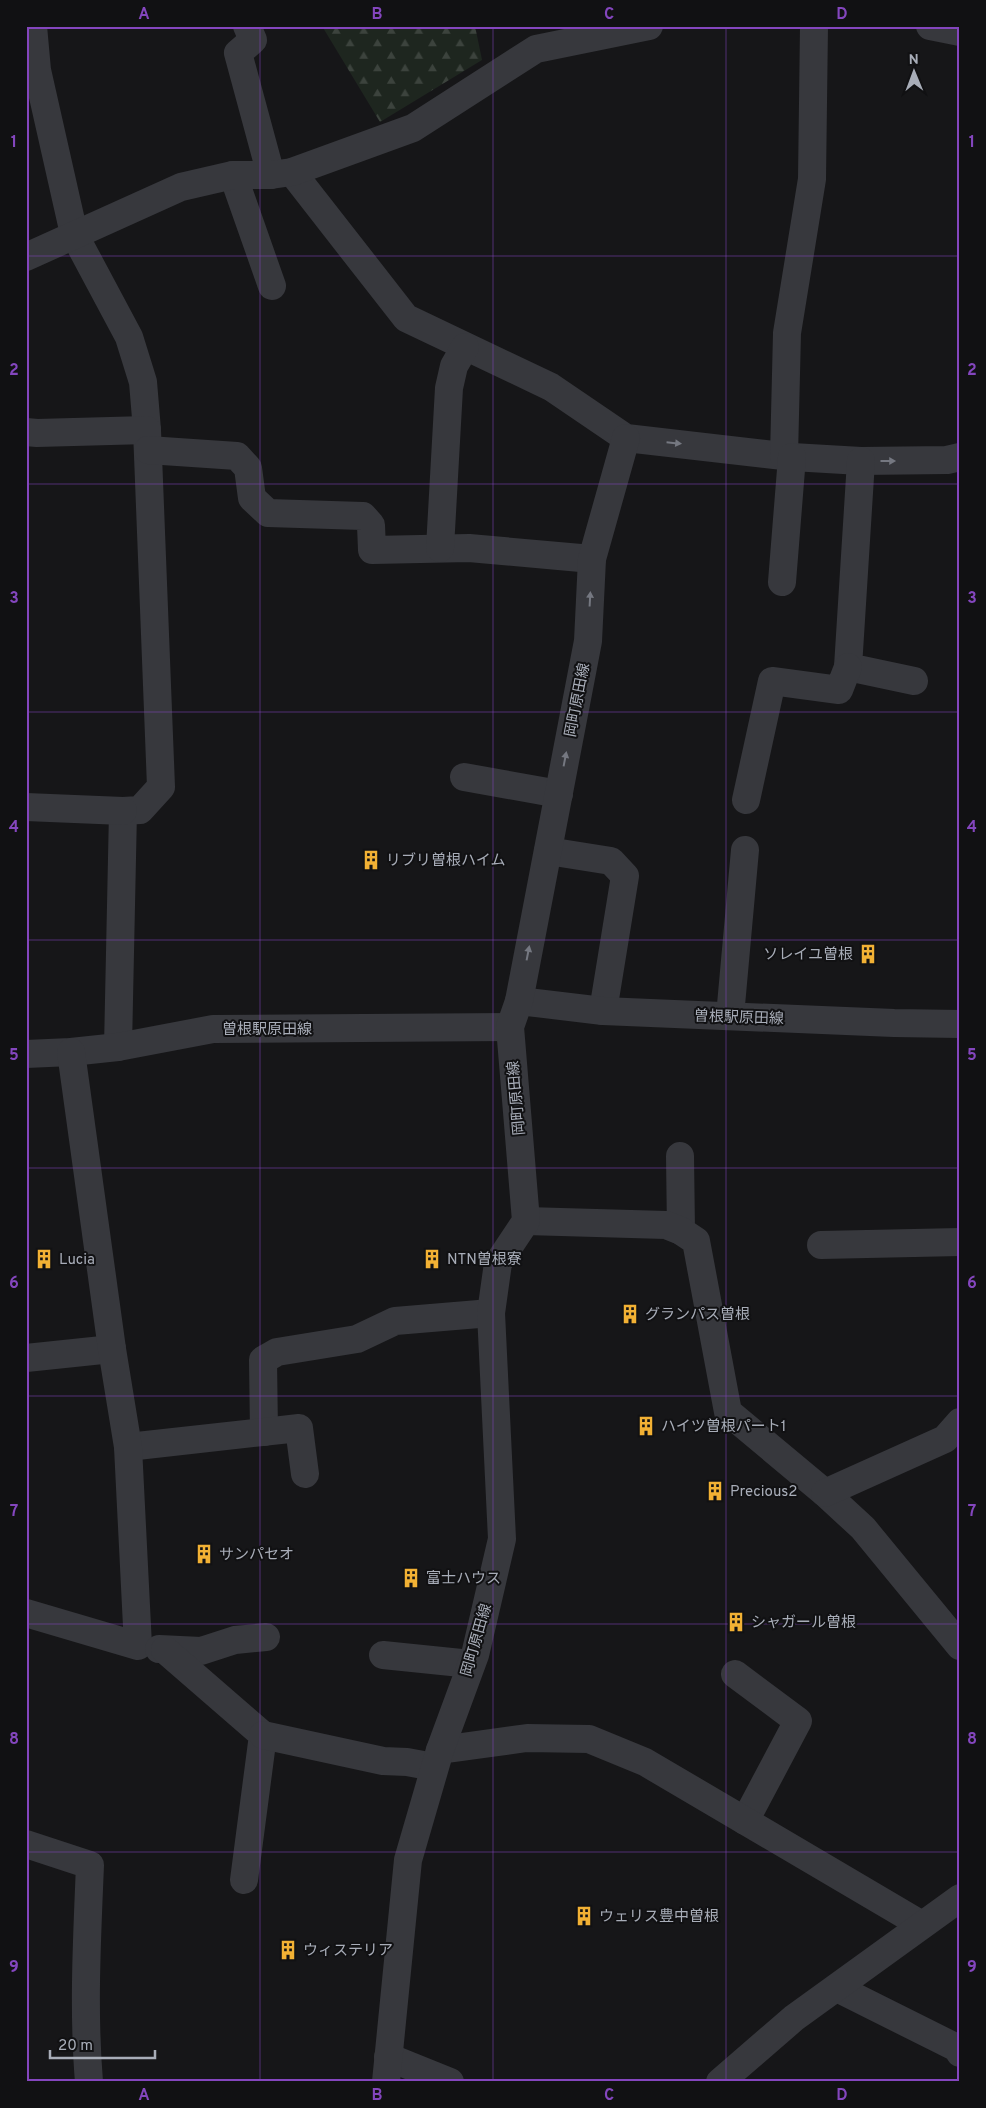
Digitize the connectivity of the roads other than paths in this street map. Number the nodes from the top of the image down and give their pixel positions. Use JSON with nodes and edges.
{"nodes":[{"id":1,"x":33,"y":26,"type":"edge"},
{"id":2,"x":248,"y":26,"type":"edge"},
{"id":3,"x":649,"y":26,"type":"edge"},
{"id":4,"x":814,"y":26,"type":"edge"},
{"id":5,"x":930,"y":26,"type":"edge"},
{"id":6,"x":960,"y":32,"type":"edge"},
{"id":7,"x":282,"y":173,"type":"junction"},
{"id":8,"x":232,"y":175,"type":"junction"},
{"id":9,"x":74,"y":234,"type":"junction"},
{"id":10,"x":26,"y":257,"type":"edge"},
{"id":11,"x":272,"y":286,"type":"dead end"},
{"id":12,"x":465,"y":347,"type":"junction"},
{"id":13,"x":26,"y":432,"type":"edge"},
{"id":14,"x":626,"y":438,"type":"junction"},
{"id":15,"x":148,"y":440,"type":"junction"},
{"id":16,"x":788,"y":456,"type":"junction"},
{"id":17,"x":960,"y":457,"type":"edge"},
{"id":18,"x":861,"y":461,"type":"junction"},
{"id":19,"x":440,"y":548,"type":"junction"},
{"id":20,"x":592,"y":559,"type":"junction"},
{"id":21,"x":782,"y":582,"type":"dead end"},
{"id":22,"x":848,"y":667,"type":"junction"},
{"id":23,"x":914,"y":681,"type":"dead end"},
{"id":24,"x":464,"y":777,"type":"dead end"},
{"id":25,"x":559,"y":794,"type":"junction"},
{"id":26,"x":746,"y":800,"type":"dead end"},
{"id":27,"x":26,"y":808,"type":"edge"},
{"id":28,"x":123,"y":811,"type":"junction"},
{"id":29,"x":745,"y":850,"type":"dead end"},
{"id":30,"x":548,"y":851,"type":"junction"},
{"id":31,"x":519,"y":1001,"type":"junction"},
{"id":32,"x":604,"y":1011,"type":"junction"},
{"id":33,"x":730,"y":1016,"type":"junction"},
{"id":34,"x":960,"y":1024,"type":"edge"},
{"id":35,"x":510,"y":1027,"type":"junction"},
{"id":36,"x":118,"y":1047,"type":"junction"},
{"id":37,"x":71,"y":1052,"type":"junction"},
{"id":38,"x":26,"y":1054,"type":"edge"},
{"id":39,"x":680,"y":1156,"type":"dead end"},
{"id":40,"x":526,"y":1221,"type":"junction"},
{"id":41,"x":681,"y":1231,"type":"junction"},
{"id":42,"x":960,"y":1242,"type":"edge"},
{"id":43,"x":821,"y":1245,"type":"dead end"},
{"id":44,"x":491,"y":1313,"type":"junction"},
{"id":45,"x":112,"y":1349,"type":"junction"},
{"id":46,"x":26,"y":1358,"type":"edge"},
{"id":47,"x":960,"y":1422,"type":"edge"},
{"id":48,"x":264,"y":1432,"type":"junction"},
{"id":49,"x":128,"y":1447,"type":"junction"},
{"id":50,"x":305,"y":1474,"type":"dead end"},
{"id":51,"x":825,"y":1493,"type":"junction"},
{"id":52,"x":26,"y":1613,"type":"edge"},
{"id":53,"x":266,"y":1637,"type":"dead end"},
{"id":54,"x":138,"y":1646,"type":"junction"},
{"id":55,"x":960,"y":1646,"type":"edge"},
{"id":56,"x":166,"y":1650,"type":"junction"},
{"id":57,"x":383,"y":1655,"type":"dead end"},
{"id":58,"x":471,"y":1664,"type":"junction"},
{"id":59,"x":735,"y":1674,"type":"dead end"},
{"id":60,"x":263,"y":1734,"type":"junction"},
{"id":61,"x":437,"y":1758,"type":"junction"},
{"id":62,"x":745,"y":1821,"type":"junction"},
{"id":63,"x":26,"y":1844,"type":"edge"},
{"id":64,"x":244,"y":1880,"type":"dead end"},
{"id":65,"x":960,"y":1898,"type":"edge"},
{"id":66,"x":922,"y":1925,"type":"junction"},
{"id":67,"x":837,"y":1988,"type":"junction"},
{"id":68,"x":960,"y":2053,"type":"edge"},
{"id":69,"x":387,"y":2069,"type":"edge"},
{"id":70,"x":89,"y":2082,"type":"edge"},
{"id":71,"x":450,"y":2082,"type":"edge"},
{"id":72,"x":720,"y":2082,"type":"edge"}],
"edges":[{"from":1,"to":9,"type":"street"},
{"from":2,"to":7,"type":"street"},
{"from":3,"to":7,"type":"street"},
{"from":4,"to":16,"type":"street"},
{"from":5,"to":6,"type":"street"},
{"from":7,"to":8,"type":"street"},
{"from":7,"to":12,"type":"street"},
{"from":8,"to":9,"type":"street"},
{"from":8,"to":11,"type":"street"},
{"from":9,"to":10,"type":"street"},
{"from":9,"to":15,"type":"street"},
{"from":12,"to":14,"type":"street"},
{"from":12,"to":19,"type":"street"},
{"from":13,"to":15,"type":"street"},
{"from":14,"to":16,"type":"street","one_way":true},
{"from":14,"to":20,"type":"street","name":"岡町原田線"},
{"from":15,"to":19,"type":"street"},
{"from":15,"to":28,"type":"street"},
{"from":16,"to":18,"type":"street"},
{"from":16,"to":21,"type":"street"},
{"from":18,"to":17,"type":"street","one_way":true},
{"from":18,"to":22,"type":"street"},
{"from":19,"to":20,"type":"street"},
{"from":25,"to":20,"type":"street","name":"岡町原田線","one_way":true},
{"from":22,"to":23,"type":"street"},
{"from":22,"to":26,"type":"street"},
{"from":24,"to":25,"type":"street"},
{"from":25,"to":30,"type":"street","name":"岡町原田線"},
{"from":27,"to":28,"type":"street"},
{"from":28,"to":36,"type":"street"},
{"from":29,"to":33,"type":"street"},
{"from":31,"to":30,"type":"street","name":"岡町原田線","one_way":true},
{"from":30,"to":32,"type":"street"},
{"from":31,"to":32,"type":"street","name":"曽根駅原田線"},
{"from":31,"to":35,"type":"street","name":"岡町原田線"},
{"from":32,"to":33,"type":"street","name":"曽根駅原田線"},
{"from":33,"to":34,"type":"street","name":"曽根駅原田線"},
{"from":35,"to":36,"type":"street","name":"曽根駅原田線"},
{"from":35,"to":40,"type":"street","name":"岡町原田線"},
{"from":36,"to":37,"type":"street","name":"曽根駅原田線"},
{"from":37,"to":38,"type":"street","name":"曽根駅原田線"},
{"from":37,"to":45,"type":"street"},
{"from":39,"to":41,"type":"street"},
{"from":40,"to":41,"type":"street"},
{"from":40,"to":44,"type":"street","name":"岡町原田線"},
{"from":41,"to":51,"type":"street"},
{"from":42,"to":43,"type":"street"},
{"from":44,"to":48,"type":"street"},
{"from":44,"to":58,"type":"street","name":"岡町原田線"},
{"from":45,"to":46,"type":"street"},
{"from":45,"to":49,"type":"street"},
{"from":47,"to":51,"type":"street"},
{"from":48,"to":49,"type":"street"},
{"from":48,"to":50,"type":"street"},
{"from":49,"to":54,"type":"street"},
{"from":51,"to":55,"type":"street"},
{"from":52,"to":54,"type":"street"},
{"from":53,"to":56,"type":"street"},
{"from":54,"to":56,"type":"street"},
{"from":56,"to":60,"type":"street"},
{"from":57,"to":58,"type":"street"},
{"from":58,"to":61,"type":"street","name":"岡町原田線"},
{"from":59,"to":62,"type":"street"},
{"from":60,"to":61,"type":"street"},
{"from":60,"to":64,"type":"street"},
{"from":61,"to":62,"type":"street"},
{"from":61,"to":69,"type":"street","name":"岡町原田線"},
{"from":62,"to":66,"type":"street"},
{"from":63,"to":70,"type":"street"},
{"from":65,"to":66,"type":"street"},
{"from":66,"to":67,"type":"street"},
{"from":67,"to":68,"type":"street"},
{"from":67,"to":72,"type":"street"},
{"from":69,"to":71,"type":"street"}]}
